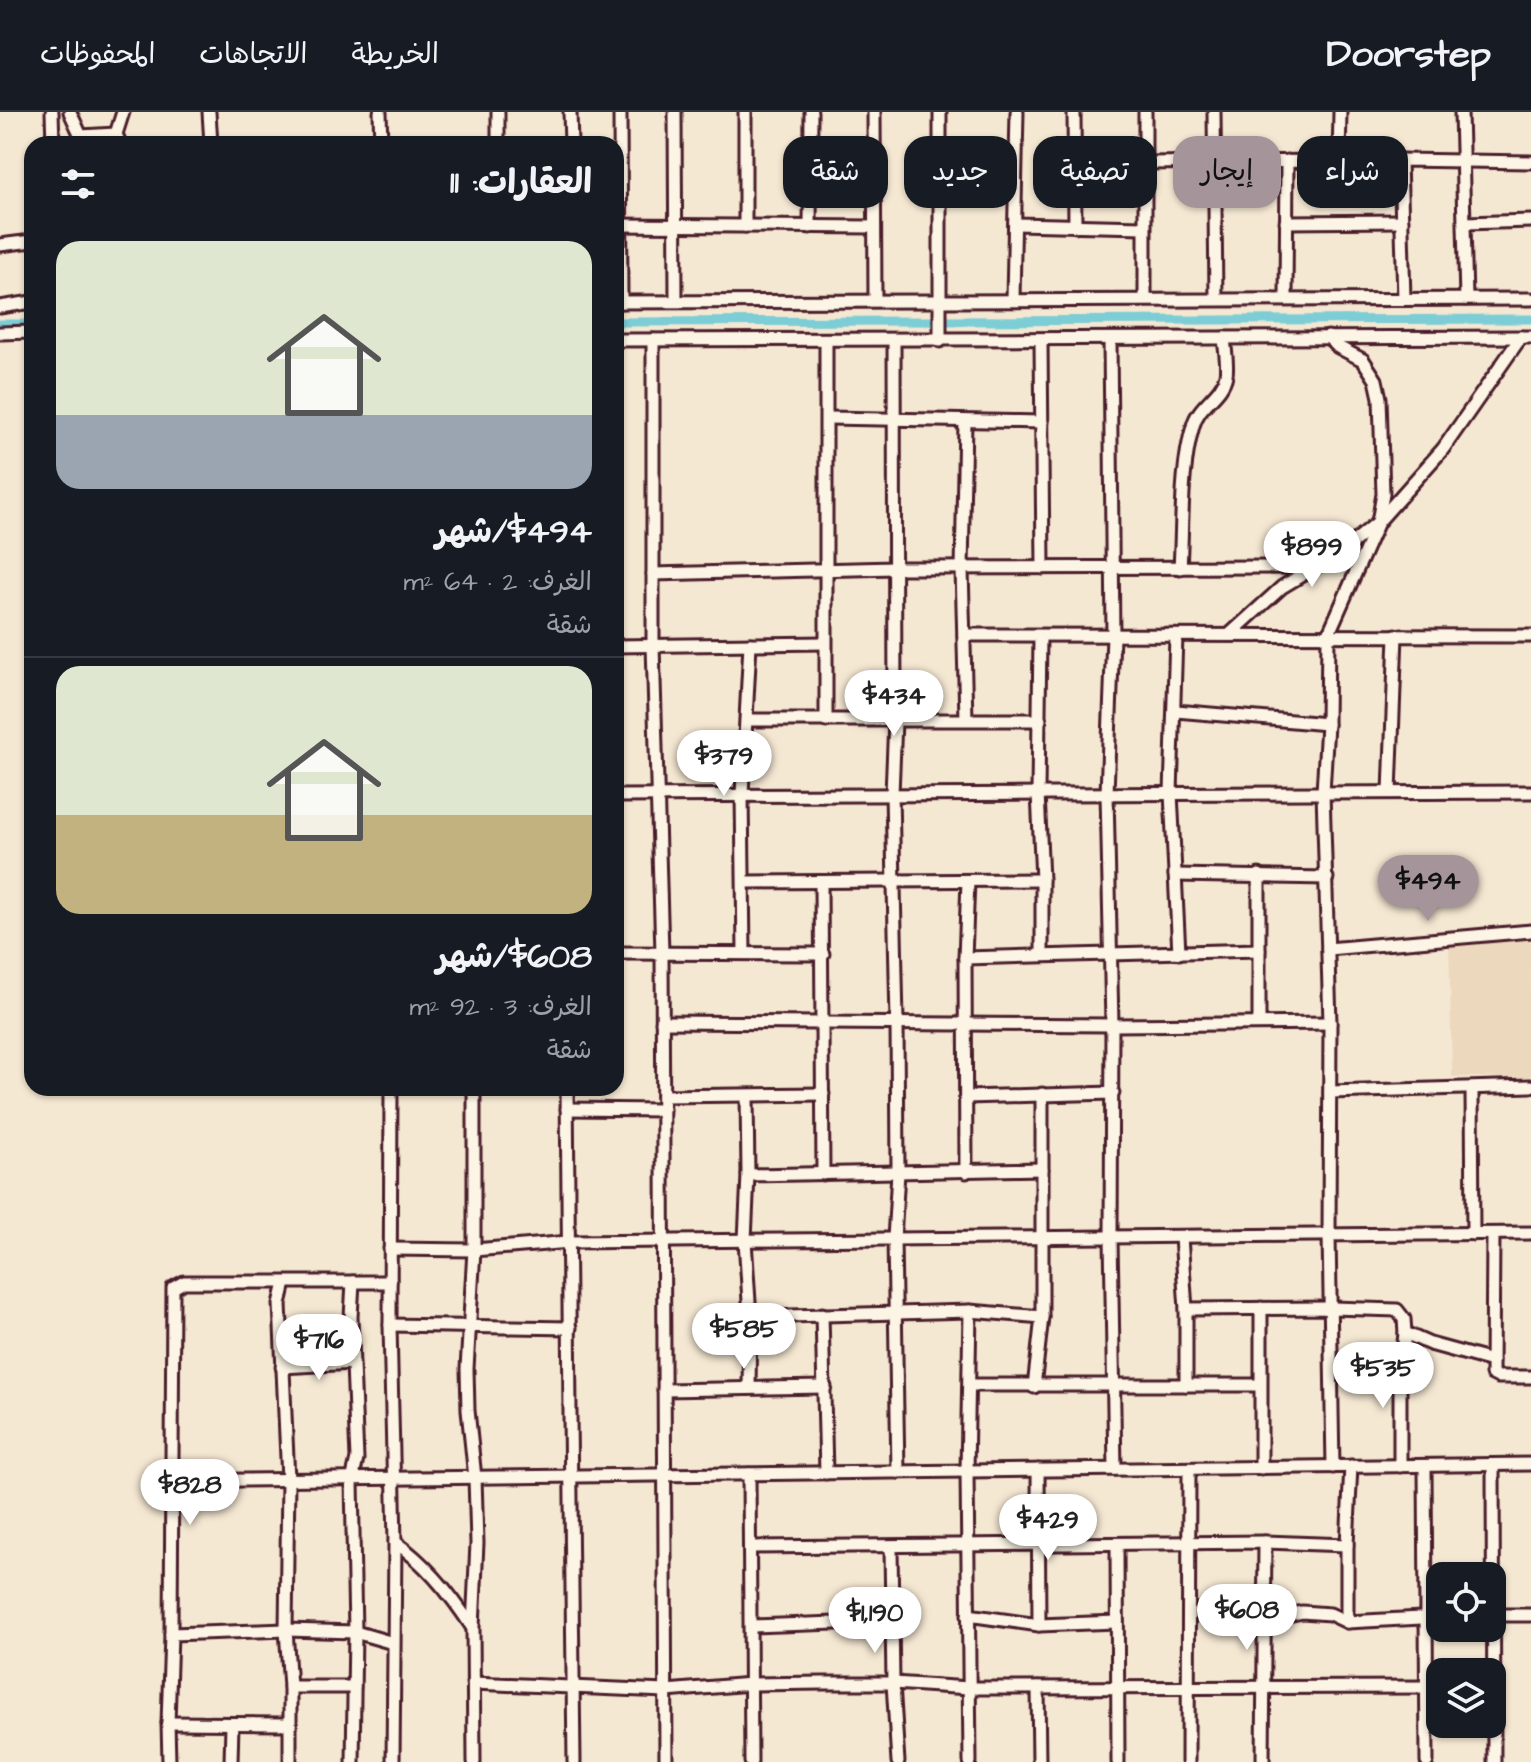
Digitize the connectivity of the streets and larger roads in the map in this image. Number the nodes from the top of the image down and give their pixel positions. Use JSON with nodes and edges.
{"nodes":[{"id":1,"x":52,"y":112,"type":"edge"},
{"id":2,"x":70,"y":112,"type":"edge"},
{"id":3,"x":123,"y":112,"type":"edge"},
{"id":4,"x":209,"y":112,"type":"edge"},
{"id":5,"x":380,"y":112,"type":"edge"},
{"id":6,"x":498,"y":112,"type":"edge"},
{"id":7,"x":570,"y":112,"type":"edge"},
{"id":8,"x":620,"y":112,"type":"edge"},
{"id":9,"x":675,"y":112,"type":"edge"},
{"id":10,"x":745,"y":112,"type":"edge"},
{"id":11,"x":811,"y":112,"type":"edge"},
{"id":12,"x":874,"y":112,"type":"edge"},
{"id":13,"x":940,"y":112,"type":"edge"},
{"id":14,"x":1017,"y":112,"type":"edge"},
{"id":15,"x":1074,"y":112,"type":"edge"},
{"id":16,"x":1145,"y":112,"type":"edge"},
{"id":17,"x":1214,"y":112,"type":"edge"},
{"id":18,"x":1340,"y":112,"type":"edge"},
{"id":19,"x":1461,"y":112,"type":"edge"},
{"id":20,"x":53,"y":136,"type":"edge"},
{"id":21,"x":77,"y":136,"type":"edge"},
{"id":22,"x":119,"y":136,"type":"edge"},
{"id":23,"x":210,"y":136,"type":"edge"},
{"id":24,"x":381,"y":136,"type":"edge"},
{"id":25,"x":498,"y":136,"type":"edge"},
{"id":26,"x":571,"y":136,"type":"edge"},
{"id":27,"x":620,"y":136,"type":"edge"},
{"id":28,"x":1145,"y":136,"type":"edge"},
{"id":29,"x":1214,"y":136,"type":"edge"},
{"id":30,"x":1340,"y":136,"type":"edge"},
{"id":31,"x":1408,"y":160,"type":"edge"},
{"id":32,"x":1281,"y":161,"type":"edge"},
{"id":33,"x":1287,"y":161,"type":"junction"},
{"id":34,"x":1297,"y":161,"type":"edge"},
{"id":35,"x":1463,"y":162,"type":"junction"},
{"id":36,"x":1531,"y":162,"type":"edge"},
{"id":37,"x":1144,"y":208,"type":"edge"},
{"id":38,"x":1215,"y":208,"type":"edge"},
{"id":39,"x":1402,"y":208,"type":"edge"},
{"id":40,"x":1402,"y":221,"type":"junction"},
{"id":41,"x":1531,"y":221,"type":"edge"},
{"id":42,"x":1286,"y":222,"type":"junction"},
{"id":43,"x":1465,"y":223,"type":"junction"},
{"id":44,"x":624,"y":224,"type":"edge"},
{"id":45,"x":1015,"y":224,"type":"junction"},
{"id":46,"x":676,"y":225,"type":"junction"},
{"id":47,"x":745,"y":226,"type":"junction"},
{"id":48,"x":1075,"y":226,"type":"junction"},
{"id":49,"x":810,"y":227,"type":"junction"},
{"id":50,"x":874,"y":227,"type":"junction"},
{"id":51,"x":1144,"y":227,"type":"junction"},
{"id":52,"x":24,"y":242,"type":"edge"},
{"id":53,"x":0,"y":245,"type":"edge"},
{"id":54,"x":1013,"y":299,"type":"junction"},
{"id":55,"x":1145,"y":299,"type":"junction"},
{"id":56,"x":1216,"y":299,"type":"junction"},
{"id":57,"x":1286,"y":299,"type":"junction"},
{"id":58,"x":1404,"y":299,"type":"junction"},
{"id":59,"x":1466,"y":299,"type":"junction"},
{"id":60,"x":1531,"y":299,"type":"edge"},
{"id":61,"x":676,"y":300,"type":"junction"},
{"id":62,"x":875,"y":300,"type":"junction"},
{"id":63,"x":624,"y":302,"type":"edge"},
{"id":64,"x":24,"y":303,"type":"edge"},
{"id":65,"x":941,"y":305,"type":"junction"},
{"id":66,"x":0,"y":307,"type":"edge"},
{"id":67,"x":24,"y":332,"type":"edge"},
{"id":68,"x":0,"y":333,"type":"edge"},
{"id":69,"x":940,"y":335,"type":"junction"},
{"id":70,"x":1328,"y":337,"type":"junction"},
{"id":71,"x":1526,"y":337,"type":"edge"},
{"id":72,"x":1224,"y":338,"type":"junction"},
{"id":73,"x":624,"y":340,"type":"edge"},
{"id":74,"x":653,"y":340,"type":"junction"},
{"id":75,"x":826,"y":340,"type":"junction"},
{"id":76,"x":1041,"y":340,"type":"junction"},
{"id":77,"x":1110,"y":340,"type":"junction"},
{"id":78,"x":894,"y":341,"type":"junction"},
{"id":79,"x":828,"y":418,"type":"junction"},
{"id":80,"x":896,"y":420,"type":"junction"},
{"id":81,"x":965,"y":422,"type":"junction"},
{"id":82,"x":1042,"y":422,"type":"junction"},
{"id":83,"x":1378,"y":522,"type":"junction"},
{"id":84,"x":1315,"y":567,"type":"junction"},
{"id":85,"x":895,"y":568,"type":"junction"},
{"id":86,"x":1043,"y":568,"type":"junction"},
{"id":87,"x":1111,"y":568,"type":"junction"},
{"id":88,"x":1180,"y":568,"type":"junction"},
{"id":89,"x":962,"y":569,"type":"junction"},
{"id":90,"x":825,"y":570,"type":"junction"},
{"id":91,"x":653,"y":574,"type":"junction"},
{"id":92,"x":964,"y":635,"type":"junction"},
{"id":93,"x":1229,"y":635,"type":"junction"},
{"id":94,"x":1328,"y":635,"type":"junction"},
{"id":95,"x":1396,"y":635,"type":"junction"},
{"id":96,"x":1040,"y":636,"type":"junction"},
{"id":97,"x":1113,"y":636,"type":"junction"},
{"id":98,"x":1176,"y":636,"type":"junction"},
{"id":99,"x":1531,"y":636,"type":"edge"},
{"id":100,"x":825,"y":643,"type":"junction"},
{"id":101,"x":750,"y":644,"type":"junction"},
{"id":102,"x":653,"y":645,"type":"junction"},
{"id":103,"x":624,"y":646,"type":"edge"},
{"id":104,"x":1176,"y":711,"type":"junction"},
{"id":105,"x":966,"y":719,"type":"junction"},
{"id":106,"x":748,"y":720,"type":"junction"},
{"id":107,"x":895,"y":720,"type":"junction"},
{"id":108,"x":1040,"y":720,"type":"junction"},
{"id":109,"x":826,"y":721,"type":"junction"},
{"id":110,"x":1327,"y":724,"type":"junction"},
{"id":111,"x":1323,"y":792,"type":"junction"},
{"id":112,"x":1390,"y":792,"type":"junction"},
{"id":113,"x":1531,"y":792,"type":"edge"},
{"id":114,"x":1038,"y":793,"type":"junction"},
{"id":115,"x":1107,"y":793,"type":"junction"},
{"id":116,"x":1171,"y":793,"type":"junction"},
{"id":117,"x":658,"y":794,"type":"junction"},
{"id":118,"x":742,"y":794,"type":"junction"},
{"id":119,"x":892,"y":794,"type":"junction"},
{"id":120,"x":624,"y":796,"type":"edge"},
{"id":121,"x":1175,"y":875,"type":"junction"},
{"id":122,"x":1259,"y":875,"type":"junction"},
{"id":123,"x":1327,"y":878,"type":"junction"},
{"id":124,"x":895,"y":880,"type":"junction"},
{"id":125,"x":1042,"y":880,"type":"junction"},
{"id":126,"x":968,"y":881,"type":"junction"},
{"id":127,"x":744,"y":882,"type":"junction"},
{"id":128,"x":821,"y":882,"type":"junction"},
{"id":129,"x":1531,"y":931,"type":"edge"},
{"id":130,"x":1328,"y":949,"type":"junction"},
{"id":131,"x":1259,"y":950,"type":"junction"},
{"id":132,"x":624,"y":953,"type":"edge"},
{"id":133,"x":662,"y":953,"type":"junction"},
{"id":134,"x":744,"y":953,"type":"junction"},
{"id":135,"x":1111,"y":953,"type":"junction"},
{"id":136,"x":1179,"y":953,"type":"junction"},
{"id":137,"x":823,"y":954,"type":"junction"},
{"id":138,"x":1042,"y":955,"type":"junction"},
{"id":139,"x":965,"y":958,"type":"junction"},
{"id":140,"x":662,"y":1022,"type":"junction"},
{"id":141,"x":823,"y":1022,"type":"junction"},
{"id":142,"x":897,"y":1022,"type":"junction"},
{"id":143,"x":965,"y":1022,"type":"junction"},
{"id":144,"x":1259,"y":1023,"type":"junction"},
{"id":145,"x":1330,"y":1023,"type":"junction"},
{"id":146,"x":1112,"y":1025,"type":"junction"},
{"id":147,"x":1531,"y":1086,"type":"edge"},
{"id":148,"x":1472,"y":1089,"type":"junction"},
{"id":149,"x":1330,"y":1092,"type":"junction"},
{"id":150,"x":1113,"y":1093,"type":"junction"},
{"id":151,"x":823,"y":1094,"type":"junction"},
{"id":152,"x":1042,"y":1094,"type":"junction"},
{"id":153,"x":391,"y":1096,"type":"edge"},
{"id":154,"x":474,"y":1096,"type":"edge"},
{"id":155,"x":567,"y":1096,"type":"edge"},
{"id":156,"x":663,"y":1096,"type":"junction"},
{"id":157,"x":747,"y":1096,"type":"junction"},
{"id":158,"x":966,"y":1097,"type":"junction"},
{"id":159,"x":567,"y":1109,"type":"junction"},
{"id":160,"x":663,"y":1110,"type":"junction"},
{"id":161,"x":1042,"y":1169,"type":"junction"},
{"id":162,"x":898,"y":1172,"type":"junction"},
{"id":163,"x":966,"y":1172,"type":"junction"},
{"id":164,"x":823,"y":1174,"type":"junction"},
{"id":165,"x":748,"y":1175,"type":"junction"},
{"id":166,"x":1531,"y":1233,"type":"edge"},
{"id":167,"x":1473,"y":1234,"type":"junction"},
{"id":168,"x":1493,"y":1234,"type":"junction"},
{"id":169,"x":1329,"y":1235,"type":"junction"},
{"id":170,"x":1111,"y":1237,"type":"junction"},
{"id":171,"x":1181,"y":1237,"type":"junction"},
{"id":172,"x":1042,"y":1238,"type":"junction"},
{"id":173,"x":894,"y":1239,"type":"junction"},
{"id":174,"x":664,"y":1240,"type":"junction"},
{"id":175,"x":745,"y":1240,"type":"junction"},
{"id":176,"x":570,"y":1242,"type":"junction"},
{"id":177,"x":390,"y":1249,"type":"junction"},
{"id":178,"x":474,"y":1250,"type":"junction"},
{"id":179,"x":353,"y":1282,"type":"junction"},
{"id":180,"x":390,"y":1282,"type":"junction"},
{"id":181,"x":285,"y":1283,"type":"junction"},
{"id":182,"x":1261,"y":1308,"type":"junction"},
{"id":183,"x":1332,"y":1308,"type":"junction"},
{"id":184,"x":1186,"y":1309,"type":"junction"},
{"id":185,"x":970,"y":1311,"type":"junction"},
{"id":186,"x":822,"y":1314,"type":"junction"},
{"id":187,"x":896,"y":1314,"type":"junction"},
{"id":188,"x":750,"y":1317,"type":"junction"},
{"id":189,"x":1042,"y":1317,"type":"junction"},
{"id":190,"x":390,"y":1325,"type":"junction"},
{"id":191,"x":469,"y":1325,"type":"junction"},
{"id":192,"x":570,"y":1328,"type":"junction"},
{"id":193,"x":1405,"y":1333,"type":"junction"},
{"id":194,"x":1492,"y":1361,"type":"junction"},
{"id":195,"x":353,"y":1363,"type":"junction"},
{"id":196,"x":282,"y":1367,"type":"junction"},
{"id":197,"x":1531,"y":1377,"type":"edge"},
{"id":198,"x":971,"y":1385,"type":"junction"},
{"id":199,"x":1186,"y":1385,"type":"junction"},
{"id":200,"x":1259,"y":1385,"type":"junction"},
{"id":201,"x":1112,"y":1386,"type":"junction"},
{"id":202,"x":825,"y":1387,"type":"junction"},
{"id":203,"x":1034,"y":1387,"type":"junction"},
{"id":204,"x":749,"y":1388,"type":"junction"},
{"id":205,"x":664,"y":1390,"type":"junction"},
{"id":206,"x":1531,"y":1464,"type":"edge"},
{"id":207,"x":1493,"y":1465,"type":"junction"},
{"id":208,"x":1351,"y":1466,"type":"junction"},
{"id":209,"x":1400,"y":1466,"type":"junction"},
{"id":210,"x":1425,"y":1466,"type":"junction"},
{"id":211,"x":1333,"y":1467,"type":"junction"},
{"id":212,"x":1261,"y":1468,"type":"junction"},
{"id":213,"x":1115,"y":1469,"type":"junction"},
{"id":214,"x":1189,"y":1469,"type":"junction"},
{"id":215,"x":1038,"y":1470,"type":"junction"},
{"id":216,"x":967,"y":1471,"type":"junction"},
{"id":217,"x":898,"y":1472,"type":"junction"},
{"id":218,"x":826,"y":1473,"type":"junction"},
{"id":219,"x":749,"y":1474,"type":"junction"},
{"id":220,"x":569,"y":1475,"type":"junction"},
{"id":221,"x":665,"y":1475,"type":"junction"},
{"id":222,"x":475,"y":1478,"type":"junction"},
{"id":223,"x":288,"y":1480,"type":"junction"},
{"id":224,"x":395,"y":1480,"type":"junction"},
{"id":225,"x":172,"y":1481,"type":"junction"},
{"id":226,"x":352,"y":1481,"type":"junction"},
{"id":227,"x":395,"y":1542,"type":"junction"},
{"id":228,"x":1265,"y":1542,"type":"junction"},
{"id":229,"x":1189,"y":1543,"type":"junction"},
{"id":230,"x":1038,"y":1545,"type":"junction"},
{"id":231,"x":1117,"y":1545,"type":"junction"},
{"id":232,"x":1347,"y":1545,"type":"junction"},
{"id":233,"x":968,"y":1546,"type":"junction"},
{"id":234,"x":750,"y":1547,"type":"junction"},
{"id":235,"x":891,"y":1548,"type":"junction"},
{"id":236,"x":1431,"y":1562,"type":"edge"},
{"id":237,"x":1493,"y":1562,"type":"edge"},
{"id":238,"x":968,"y":1615,"type":"junction"},
{"id":239,"x":1506,"y":1615,"type":"edge"},
{"id":240,"x":1531,"y":1615,"type":"edge"},
{"id":241,"x":1426,"y":1617,"type":"edge"},
{"id":242,"x":1264,"y":1620,"type":"junction"},
{"id":243,"x":891,"y":1621,"type":"junction"},
{"id":244,"x":1117,"y":1622,"type":"junction"},
{"id":245,"x":1347,"y":1622,"type":"junction"},
{"id":246,"x":1039,"y":1625,"type":"junction"},
{"id":247,"x":751,"y":1626,"type":"junction"},
{"id":248,"x":473,"y":1627,"type":"junction"},
{"id":249,"x":286,"y":1630,"type":"junction"},
{"id":250,"x":355,"y":1632,"type":"junction"},
{"id":251,"x":171,"y":1634,"type":"junction"},
{"id":252,"x":393,"y":1643,"type":"junction"},
{"id":253,"x":473,"y":1683,"type":"junction"},
{"id":254,"x":893,"y":1683,"type":"junction"},
{"id":255,"x":751,"y":1684,"type":"junction"},
{"id":256,"x":290,"y":1687,"type":"junction"},
{"id":257,"x":354,"y":1687,"type":"junction"},
{"id":258,"x":969,"y":1688,"type":"junction"},
{"id":259,"x":1038,"y":1688,"type":"junction"},
{"id":260,"x":1118,"y":1688,"type":"junction"},
{"id":261,"x":1426,"y":1688,"type":"edge"},
{"id":262,"x":573,"y":1689,"type":"junction"},
{"id":263,"x":1188,"y":1689,"type":"junction"},
{"id":264,"x":1266,"y":1689,"type":"junction"},
{"id":265,"x":666,"y":1691,"type":"junction"},
{"id":266,"x":168,"y":1723,"type":"junction"},
{"id":267,"x":232,"y":1724,"type":"junction"},
{"id":268,"x":290,"y":1724,"type":"junction"},
{"id":269,"x":1427,"y":1738,"type":"edge"},
{"id":270,"x":1494,"y":1738,"type":"edge"},
{"id":271,"x":169,"y":1762,"type":"edge"},
{"id":272,"x":231,"y":1762,"type":"edge"},
{"id":273,"x":290,"y":1762,"type":"edge"},
{"id":274,"x":353,"y":1762,"type":"edge"},
{"id":275,"x":393,"y":1762,"type":"edge"},
{"id":276,"x":474,"y":1762,"type":"edge"},
{"id":277,"x":574,"y":1762,"type":"edge"},
{"id":278,"x":666,"y":1762,"type":"edge"},
{"id":279,"x":751,"y":1762,"type":"edge"},
{"id":280,"x":898,"y":1762,"type":"edge"},
{"id":281,"x":970,"y":1762,"type":"edge"},
{"id":282,"x":1039,"y":1762,"type":"edge"},
{"id":283,"x":1118,"y":1762,"type":"edge"},
{"id":284,"x":1188,"y":1762,"type":"edge"},
{"id":285,"x":1263,"y":1762,"type":"edge"},
{"id":286,"x":1427,"y":1762,"type":"edge"},
{"id":287,"x":1494,"y":1762,"type":"edge"}],
"edges":[{"from":1,"to":20,"type":"street"},
{"from":2,"to":21,"type":"street"},
{"from":3,"to":22,"type":"street"},
{"from":4,"to":23,"type":"street"},
{"from":5,"to":24,"type":"street"},
{"from":6,"to":25,"type":"street"},
{"from":7,"to":26,"type":"street"},
{"from":8,"to":27,"type":"street"},
{"from":9,"to":46,"type":"street"},
{"from":10,"to":47,"type":"street"},
{"from":11,"to":49,"type":"street"},
{"from":12,"to":50,"type":"street"},
{"from":13,"to":65,"type":"street"},
{"from":14,"to":45,"type":"street"},
{"from":15,"to":48,"type":"street"},
{"from":16,"to":28,"type":"street"},
{"from":17,"to":29,"type":"street"},
{"from":18,"to":30,"type":"street"},
{"from":19,"to":35,"type":"street"},
{"from":31,"to":35,"type":"street"},
{"from":32,"to":33,"type":"street"},
{"from":33,"to":34,"type":"street"},
{"from":33,"to":42,"type":"street"},
{"from":35,"to":36,"type":"street"},
{"from":35,"to":43,"type":"street"},
{"from":37,"to":51,"type":"street"},
{"from":38,"to":56,"type":"street"},
{"from":39,"to":40,"type":"street"},
{"from":40,"to":42,"type":"street"},
{"from":40,"to":58,"type":"street"},
{"from":41,"to":43,"type":"street"},
{"from":42,"to":57,"type":"street"},
{"from":43,"to":59,"type":"street"},
{"from":44,"to":46,"type":"street"},
{"from":45,"to":48,"type":"street"},
{"from":45,"to":54,"type":"street"},
{"from":46,"to":47,"type":"street"},
{"from":46,"to":61,"type":"street"},
{"from":47,"to":49,"type":"street"},
{"from":48,"to":51,"type":"street"},
{"from":49,"to":50,"type":"street"},
{"from":50,"to":62,"type":"street"},
{"from":51,"to":55,"type":"street"},
{"from":52,"to":53,"type":"street"},
{"from":54,"to":55,"type":"street"},
{"from":54,"to":65,"type":"street"},
{"from":55,"to":56,"type":"street"},
{"from":56,"to":57,"type":"street"},
{"from":57,"to":58,"type":"street"},
{"from":58,"to":59,"type":"street"},
{"from":59,"to":60,"type":"street"},
{"from":61,"to":62,"type":"street"},
{"from":61,"to":63,"type":"street"},
{"from":62,"to":65,"type":"street"},
{"from":64,"to":66,"type":"street"},
{"from":65,"to":69,"type":"street"},
{"from":67,"to":68,"type":"street"},
{"from":69,"to":76,"type":"street"},
{"from":69,"to":78,"type":"street"},
{"from":70,"to":71,"type":"street"},
{"from":70,"to":72,"type":"street"},
{"from":70,"to":83,"type":"street"},
{"from":71,"to":83,"type":"street"},
{"from":72,"to":77,"type":"street"},
{"from":72,"to":88,"type":"street"},
{"from":73,"to":74,"type":"street"},
{"from":74,"to":75,"type":"street"},
{"from":74,"to":91,"type":"street"},
{"from":75,"to":78,"type":"street"},
{"from":75,"to":79,"type":"street"},
{"from":76,"to":77,"type":"street"},
{"from":76,"to":82,"type":"street"},
{"from":77,"to":87,"type":"street"},
{"from":78,"to":80,"type":"street"},
{"from":79,"to":80,"type":"street"},
{"from":79,"to":90,"type":"street"},
{"from":80,"to":81,"type":"street"},
{"from":80,"to":85,"type":"street"},
{"from":81,"to":82,"type":"street"},
{"from":81,"to":89,"type":"street"},
{"from":82,"to":86,"type":"street"},
{"from":83,"to":84,"type":"street"},
{"from":83,"to":94,"type":"street"},
{"from":84,"to":88,"type":"street"},
{"from":84,"to":93,"type":"street"},
{"from":85,"to":89,"type":"street"},
{"from":85,"to":90,"type":"street"},
{"from":85,"to":107,"type":"street"},
{"from":86,"to":87,"type":"street"},
{"from":86,"to":89,"type":"street"},
{"from":87,"to":88,"type":"street"},
{"from":87,"to":97,"type":"street"},
{"from":89,"to":92,"type":"street"},
{"from":90,"to":91,"type":"street"},
{"from":90,"to":100,"type":"street"},
{"from":91,"to":102,"type":"street"},
{"from":92,"to":96,"type":"street"},
{"from":92,"to":105,"type":"street"},
{"from":93,"to":94,"type":"street"},
{"from":93,"to":98,"type":"street"},
{"from":94,"to":95,"type":"street"},
{"from":94,"to":110,"type":"street"},
{"from":95,"to":99,"type":"street"},
{"from":95,"to":112,"type":"street"},
{"from":96,"to":97,"type":"street"},
{"from":96,"to":108,"type":"street"},
{"from":97,"to":98,"type":"street"},
{"from":97,"to":115,"type":"street"},
{"from":98,"to":104,"type":"street"},
{"from":100,"to":101,"type":"street"},
{"from":100,"to":109,"type":"street"},
{"from":101,"to":102,"type":"street"},
{"from":101,"to":106,"type":"street"},
{"from":102,"to":103,"type":"street"},
{"from":102,"to":117,"type":"street"},
{"from":104,"to":110,"type":"street"},
{"from":104,"to":116,"type":"street"},
{"from":105,"to":107,"type":"street"},
{"from":105,"to":108,"type":"street"},
{"from":106,"to":109,"type":"street"},
{"from":106,"to":118,"type":"street"},
{"from":107,"to":109,"type":"street"},
{"from":107,"to":119,"type":"street"},
{"from":108,"to":114,"type":"street"},
{"from":110,"to":111,"type":"street"},
{"from":111,"to":112,"type":"street"},
{"from":111,"to":116,"type":"street"},
{"from":111,"to":123,"type":"street"},
{"from":112,"to":113,"type":"street"},
{"from":114,"to":115,"type":"street"},
{"from":114,"to":119,"type":"street"},
{"from":114,"to":125,"type":"street"},
{"from":115,"to":116,"type":"street"},
{"from":115,"to":135,"type":"street"},
{"from":116,"to":121,"type":"street"},
{"from":117,"to":118,"type":"street"},
{"from":117,"to":120,"type":"street"},
{"from":117,"to":133,"type":"street"},
{"from":118,"to":119,"type":"street"},
{"from":118,"to":127,"type":"street"},
{"from":119,"to":124,"type":"street"},
{"from":121,"to":122,"type":"street"},
{"from":121,"to":136,"type":"street"},
{"from":122,"to":123,"type":"street"},
{"from":122,"to":131,"type":"street"},
{"from":123,"to":130,"type":"street"},
{"from":124,"to":126,"type":"street"},
{"from":124,"to":128,"type":"street"},
{"from":124,"to":142,"type":"street"},
{"from":125,"to":126,"type":"street"},
{"from":125,"to":138,"type":"street"},
{"from":126,"to":139,"type":"street"},
{"from":127,"to":128,"type":"street"},
{"from":127,"to":134,"type":"street"},
{"from":128,"to":137,"type":"street"},
{"from":129,"to":130,"type":"street"},
{"from":130,"to":145,"type":"street"},
{"from":131,"to":136,"type":"street"},
{"from":131,"to":144,"type":"street"},
{"from":132,"to":133,"type":"street"},
{"from":133,"to":134,"type":"street"},
{"from":133,"to":140,"type":"street"},
{"from":134,"to":137,"type":"street"},
{"from":135,"to":136,"type":"street"},
{"from":135,"to":138,"type":"street"},
{"from":135,"to":146,"type":"street"},
{"from":137,"to":141,"type":"street"},
{"from":138,"to":139,"type":"street"},
{"from":139,"to":143,"type":"street"},
{"from":140,"to":141,"type":"street"},
{"from":140,"to":156,"type":"street"},
{"from":141,"to":142,"type":"street"},
{"from":141,"to":151,"type":"street"},
{"from":142,"to":143,"type":"street"},
{"from":142,"to":162,"type":"street"},
{"from":143,"to":146,"type":"street"},
{"from":143,"to":158,"type":"street"},
{"from":144,"to":145,"type":"street"},
{"from":144,"to":146,"type":"street"},
{"from":145,"to":149,"type":"street"},
{"from":146,"to":150,"type":"street"},
{"from":147,"to":148,"type":"street"},
{"from":148,"to":149,"type":"street"},
{"from":148,"to":167,"type":"street"},
{"from":149,"to":169,"type":"street"},
{"from":150,"to":152,"type":"street"},
{"from":150,"to":170,"type":"street"},
{"from":151,"to":157,"type":"street"},
{"from":151,"to":164,"type":"street"},
{"from":152,"to":158,"type":"street"},
{"from":152,"to":161,"type":"street"},
{"from":153,"to":177,"type":"street"},
{"from":154,"to":178,"type":"street"},
{"from":155,"to":159,"type":"street"},
{"from":156,"to":157,"type":"street"},
{"from":156,"to":160,"type":"street"},
{"from":157,"to":165,"type":"street"},
{"from":158,"to":163,"type":"street"},
{"from":159,"to":160,"type":"street"},
{"from":159,"to":176,"type":"street"},
{"from":160,"to":174,"type":"street"},
{"from":161,"to":163,"type":"street"},
{"from":161,"to":172,"type":"street"},
{"from":162,"to":163,"type":"street"},
{"from":162,"to":164,"type":"street"},
{"from":162,"to":173,"type":"street"},
{"from":164,"to":165,"type":"street"},
{"from":165,"to":175,"type":"street"},
{"from":166,"to":168,"type":"street"},
{"from":167,"to":168,"type":"street"},
{"from":167,"to":169,"type":"street"},
{"from":168,"to":194,"type":"street"},
{"from":169,"to":171,"type":"street"},
{"from":169,"to":183,"type":"street"},
{"from":170,"to":171,"type":"street"},
{"from":170,"to":172,"type":"street"},
{"from":170,"to":201,"type":"street"},
{"from":171,"to":184,"type":"street"},
{"from":172,"to":173,"type":"street"},
{"from":172,"to":189,"type":"street"},
{"from":173,"to":175,"type":"street"},
{"from":173,"to":187,"type":"street"},
{"from":174,"to":175,"type":"street"},
{"from":174,"to":176,"type":"street"},
{"from":174,"to":205,"type":"street"},
{"from":175,"to":188,"type":"street"},
{"from":176,"to":178,"type":"street"},
{"from":176,"to":192,"type":"street"},
{"from":177,"to":178,"type":"street"},
{"from":177,"to":180,"type":"street"},
{"from":178,"to":191,"type":"street"},
{"from":179,"to":180,"type":"street"},
{"from":179,"to":181,"type":"street"},
{"from":179,"to":195,"type":"street"},
{"from":180,"to":190,"type":"street"},
{"from":181,"to":196,"type":"street"},
{"from":181,"to":225,"type":"street"},
{"from":182,"to":183,"type":"street"},
{"from":182,"to":184,"type":"street"},
{"from":182,"to":200,"type":"street"},
{"from":183,"to":193,"type":"street"},
{"from":183,"to":211,"type":"street"},
{"from":184,"to":199,"type":"street"},
{"from":185,"to":187,"type":"street"},
{"from":185,"to":189,"type":"street"},
{"from":185,"to":198,"type":"street"},
{"from":186,"to":187,"type":"street"},
{"from":186,"to":188,"type":"street"},
{"from":186,"to":202,"type":"street"},
{"from":187,"to":217,"type":"street"},
{"from":188,"to":204,"type":"street"},
{"from":189,"to":203,"type":"street"},
{"from":190,"to":191,"type":"street"},
{"from":190,"to":224,"type":"street"},
{"from":191,"to":192,"type":"street"},
{"from":191,"to":222,"type":"street"},
{"from":192,"to":220,"type":"street"},
{"from":193,"to":194,"type":"street"},
{"from":193,"to":209,"type":"street"},
{"from":194,"to":197,"type":"street"},
{"from":195,"to":196,"type":"street"},
{"from":195,"to":226,"type":"street"},
{"from":196,"to":223,"type":"street"},
{"from":198,"to":203,"type":"street"},
{"from":198,"to":216,"type":"street"},
{"from":199,"to":200,"type":"street"},
{"from":199,"to":201,"type":"street"},
{"from":200,"to":212,"type":"street"},
{"from":201,"to":203,"type":"street"},
{"from":201,"to":213,"type":"street"},
{"from":202,"to":204,"type":"street"},
{"from":202,"to":218,"type":"street"},
{"from":204,"to":205,"type":"street"},
{"from":205,"to":221,"type":"street"},
{"from":206,"to":207,"type":"street"},
{"from":207,"to":210,"type":"street"},
{"from":207,"to":237,"type":"street"},
{"from":208,"to":209,"type":"street"},
{"from":208,"to":211,"type":"street"},
{"from":208,"to":232,"type":"street"},
{"from":209,"to":210,"type":"street"},
{"from":210,"to":236,"type":"street"},
{"from":211,"to":212,"type":"street"},
{"from":212,"to":214,"type":"street"},
{"from":213,"to":214,"type":"street"},
{"from":213,"to":215,"type":"street"},
{"from":214,"to":229,"type":"street"},
{"from":215,"to":216,"type":"street"},
{"from":215,"to":230,"type":"street"},
{"from":216,"to":217,"type":"street"},
{"from":216,"to":233,"type":"street"},
{"from":217,"to":218,"type":"street"},
{"from":218,"to":219,"type":"street"},
{"from":219,"to":221,"type":"street"},
{"from":219,"to":234,"type":"street"},
{"from":220,"to":221,"type":"street"},
{"from":220,"to":222,"type":"street"},
{"from":220,"to":262,"type":"street"},
{"from":221,"to":265,"type":"street"},
{"from":222,"to":224,"type":"street"},
{"from":222,"to":248,"type":"street"},
{"from":223,"to":225,"type":"street"},
{"from":223,"to":226,"type":"street"},
{"from":223,"to":249,"type":"street"},
{"from":224,"to":226,"type":"street"},
{"from":224,"to":227,"type":"street"},
{"from":225,"to":251,"type":"street"},
{"from":226,"to":250,"type":"street"},
{"from":227,"to":248,"type":"street"},
{"from":227,"to":252,"type":"street"},
{"from":228,"to":229,"type":"street"},
{"from":228,"to":232,"type":"street"},
{"from":228,"to":242,"type":"street"},
{"from":229,"to":231,"type":"street"},
{"from":229,"to":263,"type":"street"},
{"from":230,"to":231,"type":"street"},
{"from":230,"to":233,"type":"street"},
{"from":230,"to":246,"type":"street"},
{"from":231,"to":244,"type":"street"},
{"from":232,"to":245,"type":"street"},
{"from":233,"to":235,"type":"street"},
{"from":233,"to":238,"type":"street"},
{"from":234,"to":235,"type":"street"},
{"from":234,"to":247,"type":"street"},
{"from":235,"to":243,"type":"street"},
{"from":238,"to":246,"type":"street"},
{"from":238,"to":258,"type":"street"},
{"from":239,"to":240,"type":"street"},
{"from":241,"to":245,"type":"street"},
{"from":242,"to":245,"type":"street"},
{"from":242,"to":264,"type":"street"},
{"from":243,"to":247,"type":"street"},
{"from":243,"to":254,"type":"street"},
{"from":244,"to":246,"type":"street"},
{"from":244,"to":260,"type":"street"},
{"from":247,"to":255,"type":"street"},
{"from":248,"to":253,"type":"street"},
{"from":249,"to":250,"type":"street"},
{"from":249,"to":251,"type":"street"},
{"from":249,"to":256,"type":"street"},
{"from":250,"to":252,"type":"street"},
{"from":250,"to":257,"type":"street"},
{"from":251,"to":266,"type":"street"},
{"from":252,"to":275,"type":"street"},
{"from":253,"to":262,"type":"street"},
{"from":253,"to":276,"type":"street"},
{"from":254,"to":255,"type":"street"},
{"from":254,"to":258,"type":"street"},
{"from":254,"to":280,"type":"street"},
{"from":255,"to":265,"type":"street"},
{"from":255,"to":279,"type":"street"},
{"from":256,"to":257,"type":"street"},
{"from":256,"to":268,"type":"street"},
{"from":257,"to":274,"type":"street"},
{"from":258,"to":259,"type":"street"},
{"from":258,"to":281,"type":"street"},
{"from":259,"to":260,"type":"street"},
{"from":259,"to":282,"type":"street"},
{"from":260,"to":263,"type":"street"},
{"from":260,"to":283,"type":"street"},
{"from":261,"to":264,"type":"street"},
{"from":262,"to":265,"type":"street"},
{"from":262,"to":277,"type":"street"},
{"from":263,"to":264,"type":"street"},
{"from":263,"to":284,"type":"street"},
{"from":264,"to":285,"type":"street"},
{"from":265,"to":278,"type":"street"},
{"from":266,"to":267,"type":"street"},
{"from":266,"to":271,"type":"street"},
{"from":267,"to":268,"type":"street"},
{"from":267,"to":272,"type":"street"},
{"from":268,"to":273,"type":"street"},
{"from":269,"to":286,"type":"street"},
{"from":270,"to":287,"type":"street"}]}
